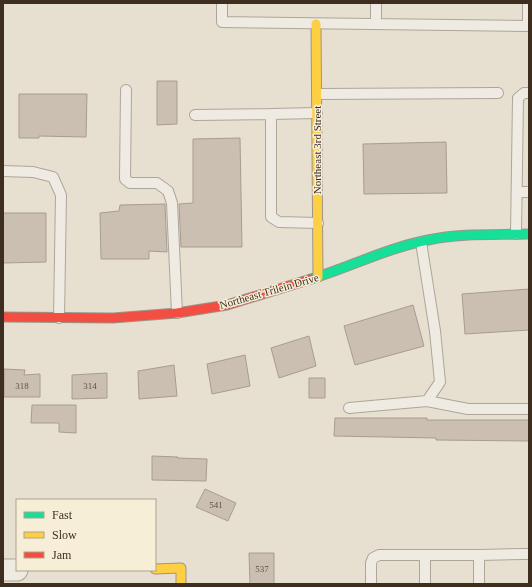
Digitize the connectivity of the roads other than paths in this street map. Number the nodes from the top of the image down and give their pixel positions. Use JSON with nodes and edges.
{"nodes":[{"id":1,"x":222,"y":3,"type":"edge"},
{"id":2,"x":376,"y":3,"type":"edge"},
{"id":3,"x":528,"y":3,"type":"edge"},
{"id":4,"x":316,"y":24,"type":"junction"},
{"id":5,"x":376,"y":24,"type":"junction"},
{"id":6,"x":528,"y":26,"type":"edge"},
{"id":7,"x":126,"y":90,"type":"dead end"},
{"id":8,"x":529,"y":93,"type":"edge"},
{"id":9,"x":317,"y":94,"type":"junction"},
{"id":10,"x":498,"y":94,"type":"dead end"},
{"id":11,"x":317,"y":113,"type":"junction"},
{"id":12,"x":271,"y":114,"type":"junction"},
{"id":13,"x":195,"y":115,"type":"dead end"},
{"id":14,"x":3,"y":171,"type":"edge"},
{"id":15,"x":517,"y":192,"type":"junction"},
{"id":16,"x":529,"y":192,"type":"edge"},
{"id":17,"x":318,"y":223,"type":"junction"},
{"id":18,"x":516,"y":234,"type":"junction"},
{"id":19,"x":529,"y":234,"type":"edge"},
{"id":20,"x":421,"y":242,"type":"junction"},
{"id":21,"x":318,"y":277,"type":"junction"},
{"id":22,"x":177,"y":313,"type":"junction"},
{"id":23,"x":3,"y":317,"type":"edge"},
{"id":24,"x":59,"y":318,"type":"junction"},
{"id":25,"x":427,"y":401,"type":"junction"},
{"id":26,"x":349,"y":408,"type":"dead end"},
{"id":27,"x":529,"y":409,"type":"edge"},
{"id":28,"x":529,"y":554,"type":"edge"},
{"id":29,"x":479,"y":555,"type":"junction"},
{"id":30,"x":425,"y":556,"type":"junction"},
{"id":31,"x":156,"y":569,"type":"edge"},
{"id":32,"x":3,"y":570,"type":"edge"},
{"id":33,"x":16,"y":570,"type":"edge"},
{"id":34,"x":181,"y":584,"type":"edge"},
{"id":35,"x":371,"y":584,"type":"edge"},
{"id":36,"x":425,"y":584,"type":"edge"},
{"id":37,"x":479,"y":584,"type":"edge"}],
"edges":[{"from":1,"to":4,"type":"lane"},
{"from":2,"to":5,"type":"lane"},
{"from":3,"to":6,"type":"lane"},
{"from":4,"to":5,"type":"lane"},
{"from":4,"to":9,"type":"street","name":"Northeast 3rd Street"},
{"from":5,"to":6,"type":"lane"},
{"from":7,"to":22,"type":"lane"},
{"from":8,"to":15,"type":"lane"},
{"from":9,"to":10,"type":"lane"},
{"from":9,"to":11,"type":"street","name":"Northeast 3rd Street"},
{"from":11,"to":12,"type":"lane"},
{"from":11,"to":17,"type":"street","name":"Northeast 3rd Street"},
{"from":12,"to":13,"type":"lane"},
{"from":12,"to":17,"type":"lane"},
{"from":14,"to":24,"type":"lane"},
{"from":15,"to":16,"type":"lane"},
{"from":15,"to":18,"type":"lane"},
{"from":17,"to":21,"type":"street","name":"Northeast 3rd Street"},
{"from":18,"to":19,"type":"street","name":"Northeast Trilein Drive"},
{"from":18,"to":20,"type":"street","name":"Northeast Trilein Drive"},
{"from":20,"to":21,"type":"street","name":"Northeast Trilein Drive"},
{"from":20,"to":25,"type":"lane"},
{"from":21,"to":22,"type":"street","name":"Northeast Trilein Drive"},
{"from":22,"to":24,"type":"street","name":"Northeast Trilein Drive"},
{"from":23,"to":24,"type":"street","name":"Northeast Trilein Drive"},
{"from":25,"to":26,"type":"lane"},
{"from":25,"to":27,"type":"lane"},
{"from":28,"to":29,"type":"lane"},
{"from":29,"to":30,"type":"lane"},
{"from":29,"to":37,"type":"lane"},
{"from":30,"to":35,"type":"lane"},
{"from":30,"to":36,"type":"lane"},
{"from":31,"to":34,"type":"street"},
{"from":32,"to":33,"type":"street"}]}
